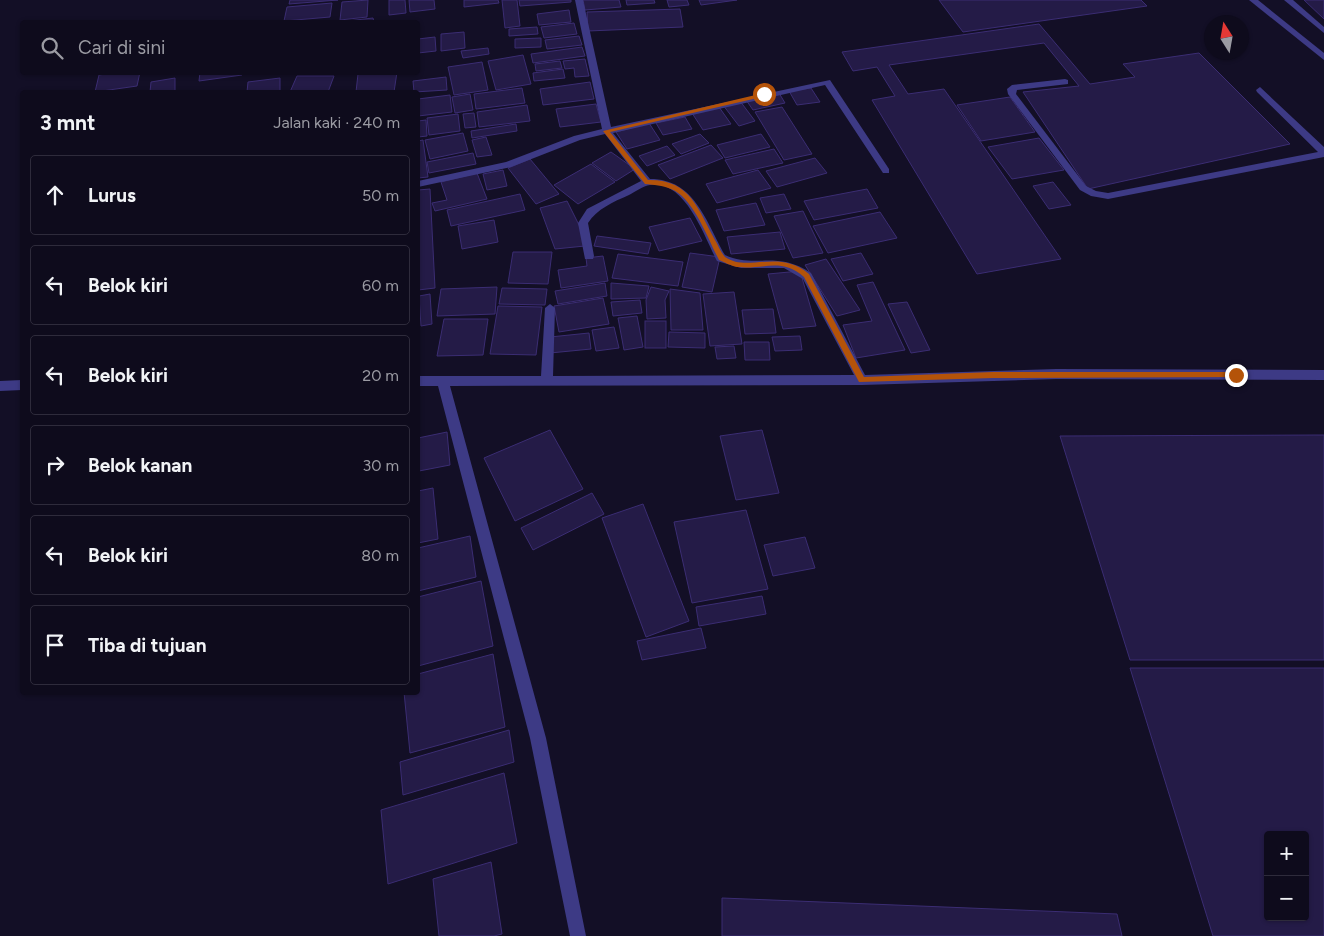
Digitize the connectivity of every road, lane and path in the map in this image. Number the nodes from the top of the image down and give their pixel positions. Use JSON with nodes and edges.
{"nodes":[{"id":1,"x":579,"y":0,"type":"edge"},
{"id":2,"x":1253,"y":0,"type":"edge"},
{"id":3,"x":1288,"y":0,"type":"edge"},
{"id":4,"x":1324,"y":31,"type":"edge"},
{"id":5,"x":1324,"y":57,"type":"edge"},
{"id":6,"x":1065,"y":82,"type":"dead end"},
{"id":7,"x":1260,"y":90,"type":"dead end"},
{"id":8,"x":606,"y":131,"type":"junction"},
{"id":9,"x":1324,"y":153,"type":"edge"},
{"id":10,"x":886,"y":171,"type":"dead end"},
{"id":11,"x":647,"y":182,"type":"junction"},
{"id":12,"x":420,"y":184,"type":"edge"},
{"id":13,"x":589,"y":256,"type":"dead end"},
{"id":14,"x":550,"y":308,"type":"dead end"},
{"id":15,"x":1324,"y":375,"type":"edge"},
{"id":16,"x":420,"y":380,"type":"edge"},
{"id":17,"x":547,"y":380,"type":"junction"},
{"id":18,"x":862,"y":380,"type":"junction"},
{"id":19,"x":443,"y":381,"type":"junction"},
{"id":20,"x":20,"y":385,"type":"edge"},
{"id":21,"x":0,"y":386,"type":"edge"},
{"id":22,"x":578,"y":936,"type":"edge"}],
"edges":[{"from":1,"to":8,"type":"street"},
{"from":2,"to":5,"type":"street"},
{"from":3,"to":4,"type":"street"},
{"from":6,"to":9,"type":"street"},
{"from":7,"to":9,"type":"street"},
{"from":8,"to":10,"type":"street"},
{"from":8,"to":11,"type":"street"},
{"from":8,"to":12,"type":"street"},
{"from":11,"to":13,"type":"street"},
{"from":11,"to":18,"type":"street"},
{"from":14,"to":17,"type":"street"},
{"from":15,"to":18,"type":"street"},
{"from":16,"to":19,"type":"street"},
{"from":17,"to":18,"type":"street"},
{"from":17,"to":19,"type":"street"},
{"from":19,"to":22,"type":"street"},
{"from":20,"to":21,"type":"street"}]}
